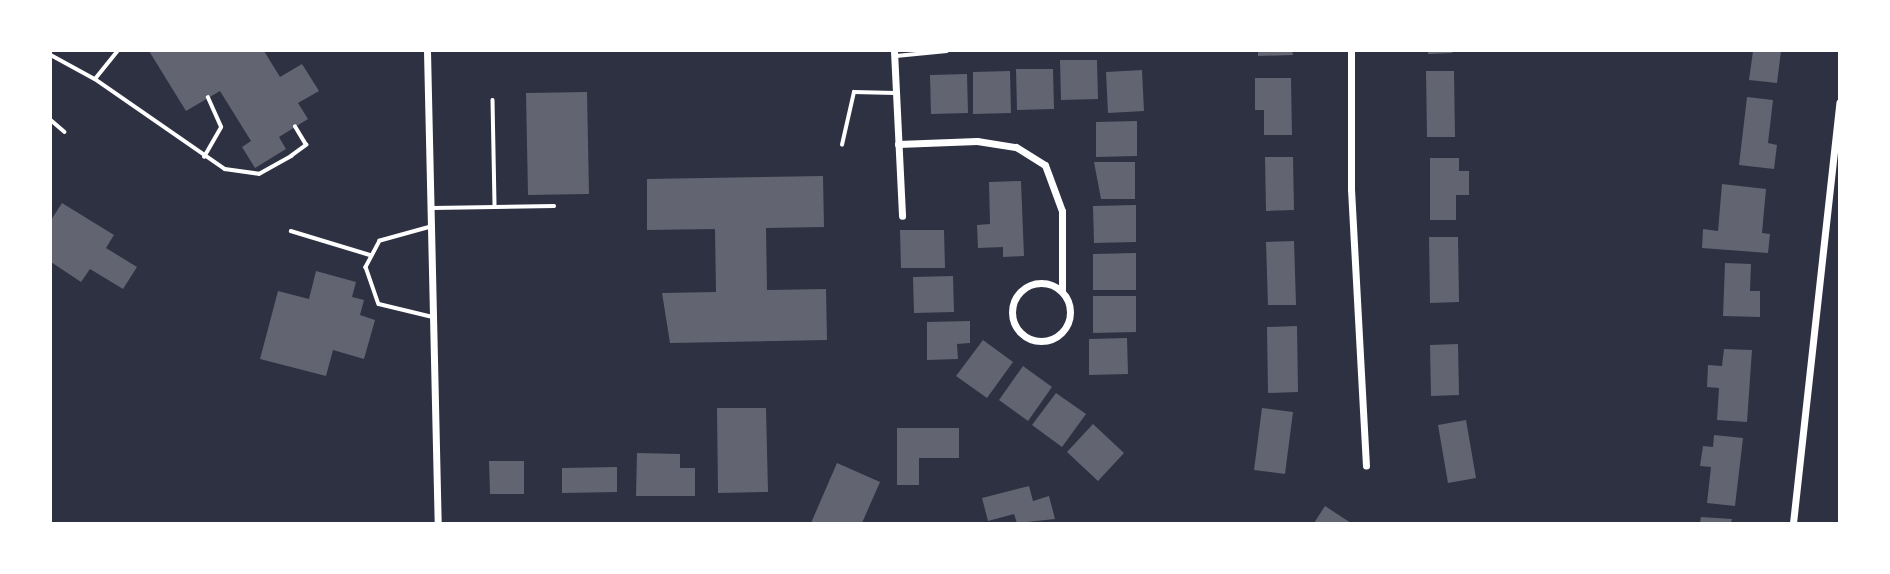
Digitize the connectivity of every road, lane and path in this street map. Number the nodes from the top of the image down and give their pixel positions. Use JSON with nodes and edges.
{"nodes":[{"id":1,"x":118,"y":51,"type":"edge"},
{"id":2,"x":427,"y":51,"type":"edge"},
{"id":3,"x":947,"y":51,"type":"edge"},
{"id":4,"x":1351,"y":51,"type":"edge"},
{"id":5,"x":894,"y":53,"type":"edge"},
{"id":6,"x":51,"y":55,"type":"edge"},
{"id":7,"x":95,"y":79,"type":"junction"},
{"id":8,"x":896,"y":93,"type":"junction"},
{"id":9,"x":208,"y":98,"type":"dead end"},
{"id":10,"x":493,"y":100,"type":"dead end"},
{"id":11,"x":1839,"y":103,"type":"edge"},
{"id":12,"x":51,"y":120,"type":"edge"},
{"id":13,"x":295,"y":127,"type":"dead end"},
{"id":14,"x":65,"y":132,"type":"dead end"},
{"id":15,"x":898,"y":144,"type":"junction"},
{"id":16,"x":842,"y":145,"type":"dead end"},
{"id":17,"x":204,"y":157,"type":"junction"},
{"id":18,"x":554,"y":206,"type":"dead end"},
{"id":19,"x":495,"y":207,"type":"junction"},
{"id":20,"x":431,"y":208,"type":"junction"},
{"id":21,"x":902,"y":216,"type":"dead end"},
{"id":22,"x":431,"y":227,"type":"junction"},
{"id":23,"x":291,"y":231,"type":"dead end"},
{"id":24,"x":370,"y":255,"type":"junction"},
{"id":25,"x":1062,"y":291,"type":"junction"},
{"id":26,"x":433,"y":317,"type":"junction"},
{"id":27,"x":1366,"y":466,"type":"dead end"},
{"id":28,"x":438,"y":523,"type":"edge"},
{"id":29,"x":1793,"y":523,"type":"edge"}],
"edges":[{"from":1,"to":7,"type":"lane"},
{"from":2,"to":20,"type":"street"},
{"from":3,"to":5,"type":"lane"},
{"from":4,"to":27,"type":"street"},
{"from":5,"to":8,"type":"street"},
{"from":6,"to":7,"type":"lane"},
{"from":7,"to":17,"type":"lane"},
{"from":8,"to":15,"type":"street"},
{"from":8,"to":16,"type":"lane"},
{"from":9,"to":17,"type":"lane"},
{"from":10,"to":19,"type":"lane"},
{"from":11,"to":29,"type":"street"},
{"from":12,"to":14,"type":"lane"},
{"from":13,"to":17,"type":"lane"},
{"from":15,"to":21,"type":"street"},
{"from":15,"to":25,"type":"street"},
{"from":18,"to":19,"type":"lane"},
{"from":19,"to":20,"type":"lane"},
{"from":20,"to":22,"type":"street"},
{"from":22,"to":24,"type":"lane"},
{"from":22,"to":26,"type":"street"},
{"from":23,"to":24,"type":"lane"},
{"from":24,"to":26,"type":"lane"},
{"from":25,"to":25,"type":"street"},
{"from":26,"to":28,"type":"street"}]}
